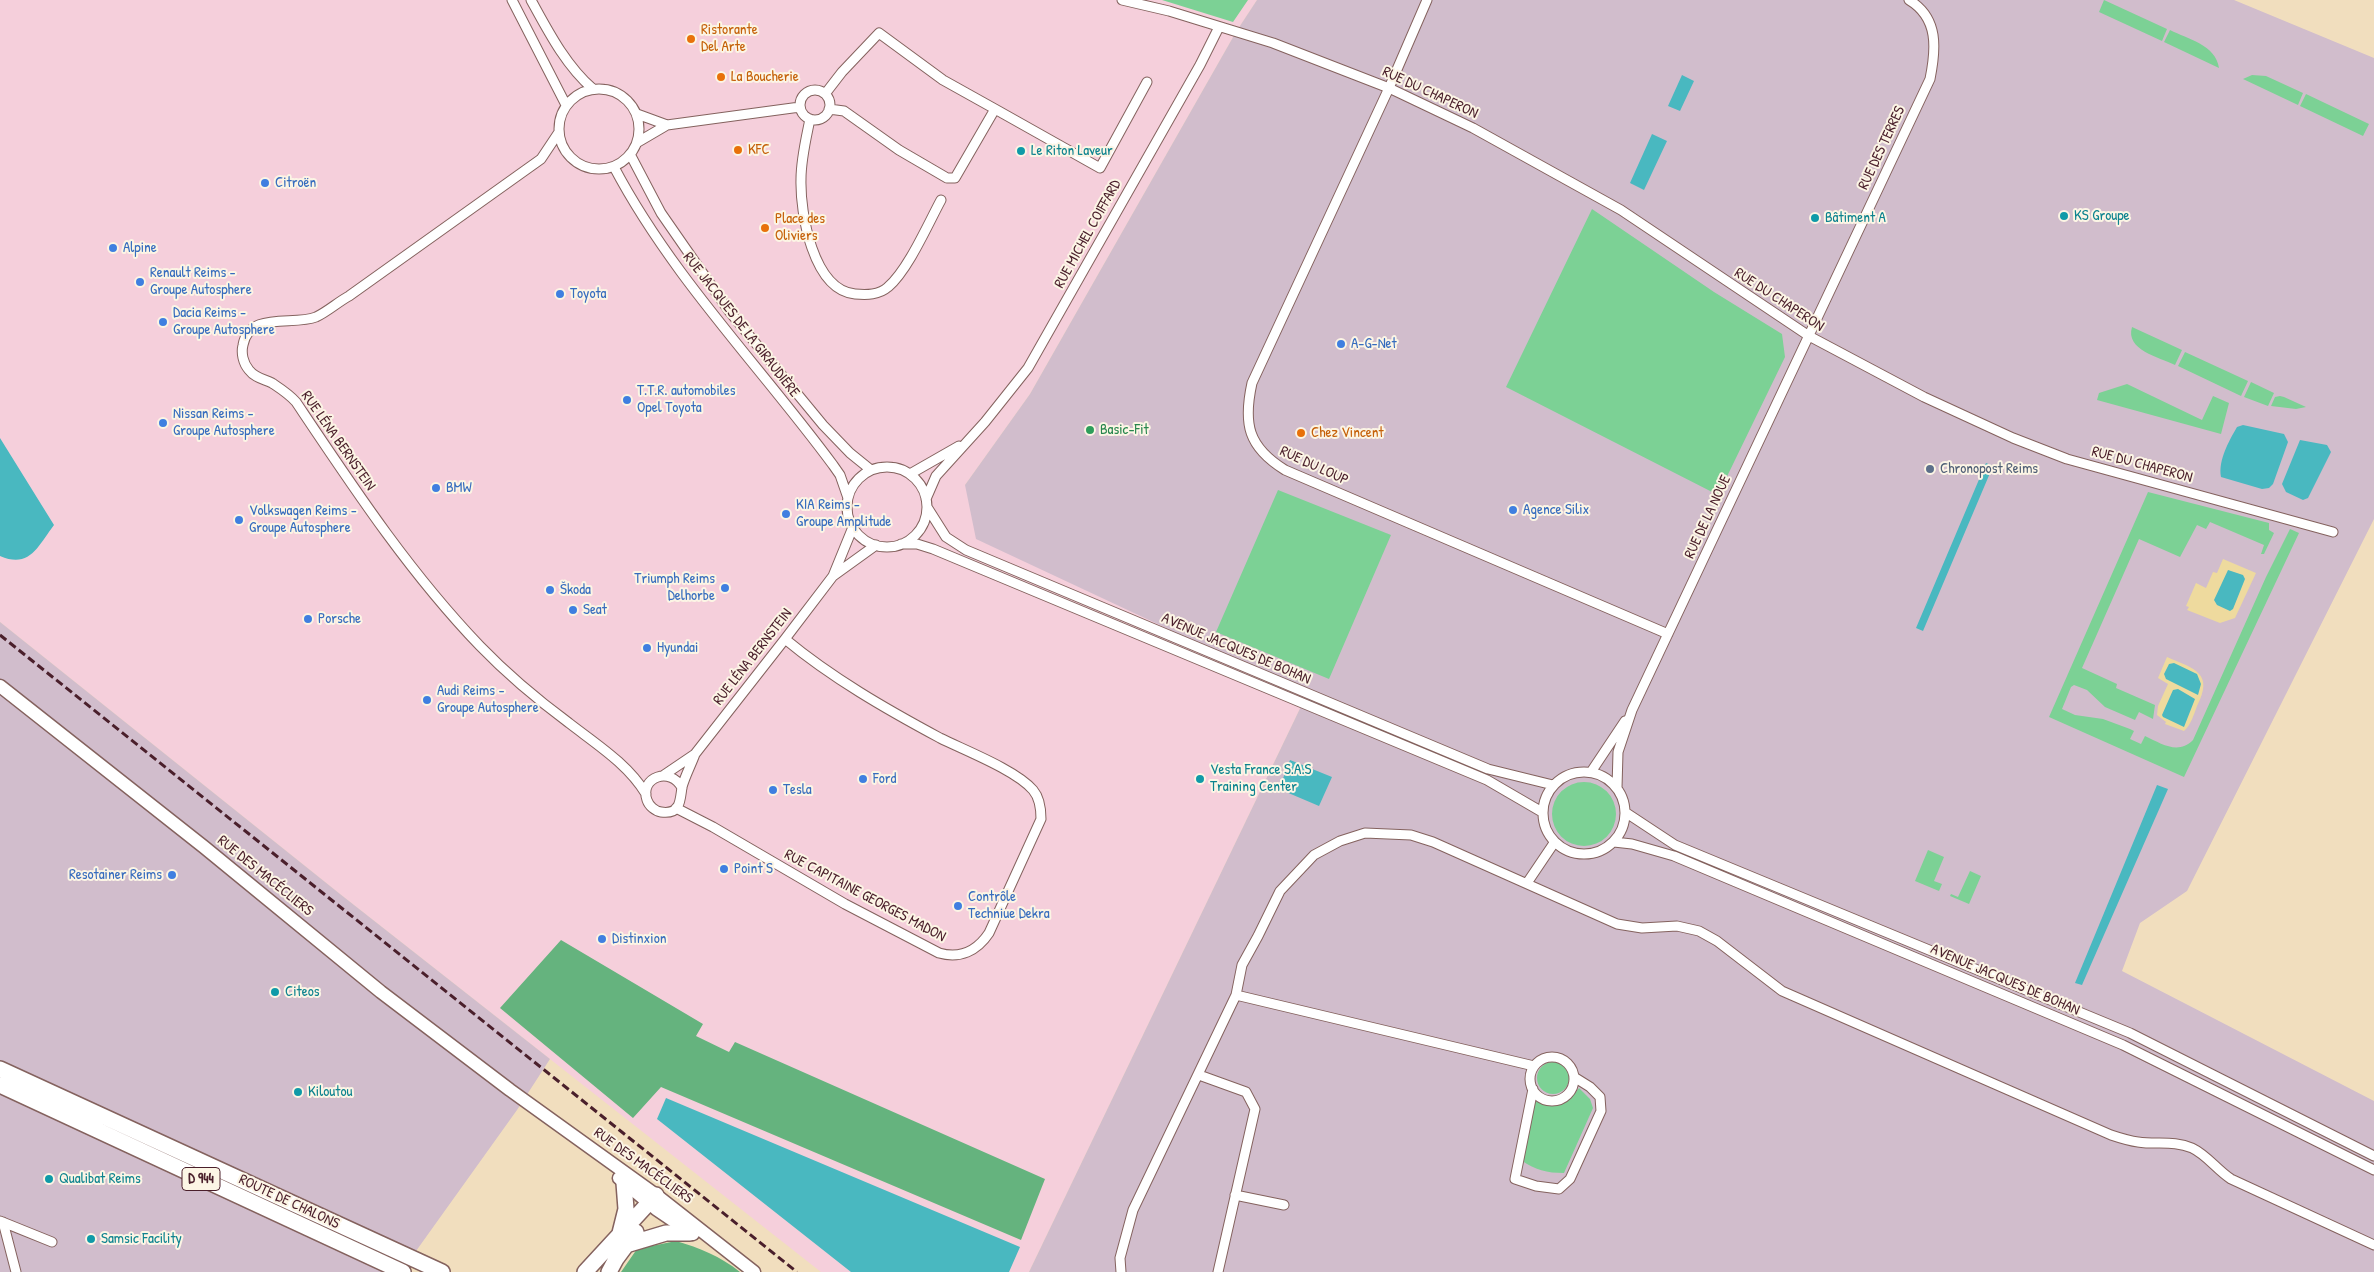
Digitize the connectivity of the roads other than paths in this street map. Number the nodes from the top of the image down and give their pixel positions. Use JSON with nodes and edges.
{"nodes":[{"id":1,"x":512,"y":0,"type":"edge"},
{"id":2,"x":531,"y":0,"type":"edge"},
{"id":3,"x":1122,"y":0,"type":"edge"},
{"id":4,"x":1427,"y":0,"type":"edge"},
{"id":5,"x":1909,"y":0,"type":"edge"},
{"id":6,"x":1220,"y":27,"type":"junction"},
{"id":7,"x":1147,"y":82,"type":"dead end"},
{"id":8,"x":1389,"y":88,"type":"junction"},
{"id":9,"x":593,"y":89,"type":"junction"},
{"id":10,"x":825,"y":94,"type":"junction"},
{"id":11,"x":566,"y":105,"type":"junction"},
{"id":12,"x":800,"y":107,"type":"junction"},
{"id":13,"x":829,"y":109,"type":"junction"},
{"id":14,"x":995,"y":109,"type":"junction"},
{"id":15,"x":637,"y":114,"type":"junction"},
{"id":16,"x":810,"y":119,"type":"junction"},
{"id":17,"x":667,"y":125,"type":"junction"},
{"id":18,"x":559,"y":132,"type":"junction"},
{"id":19,"x":638,"y":142,"type":"junction"},
{"id":20,"x":630,"y":154,"type":"junction"},
{"id":21,"x":614,"y":167,"type":"junction"},
{"id":22,"x":941,"y":200,"type":"dead end"},
{"id":23,"x":1809,"y":336,"type":"junction"},
{"id":24,"x":964,"y":444,"type":"junction"},
{"id":25,"x":871,"y":470,"type":"junction"},
{"id":26,"x":910,"y":474,"type":"junction"},
{"id":27,"x":848,"y":498,"type":"junction"},
{"id":28,"x":927,"y":503,"type":"junction"},
{"id":29,"x":852,"y":527,"type":"junction"},
{"id":30,"x":2333,"y":532,"type":"dead end"},
{"id":31,"x":901,"y":544,"type":"junction"},
{"id":32,"x":876,"y":545,"type":"junction"},
{"id":33,"x":833,"y":576,"type":"junction"},
{"id":34,"x":1668,"y":634,"type":"junction"},
{"id":35,"x":785,"y":639,"type":"junction"},
{"id":36,"x":0,"y":686,"type":"edge"},
{"id":37,"x":1632,"y":710,"type":"junction"},
{"id":38,"x":694,"y":754,"type":"junction"},
{"id":39,"x":1591,"y":772,"type":"junction"},
{"id":40,"x":664,"y":775,"type":"junction"},
{"id":41,"x":1553,"y":785,"type":"junction"},
{"id":42,"x":682,"y":788,"type":"junction"},
{"id":43,"x":1617,"y":788,"type":"junction"},
{"id":44,"x":646,"y":794,"type":"junction"},
{"id":45,"x":676,"y":808,"type":"junction"},
{"id":46,"x":1542,"y":812,"type":"junction"},
{"id":47,"x":1625,"y":812,"type":"junction"},
{"id":48,"x":1614,"y":842,"type":"junction"},
{"id":49,"x":1554,"y":843,"type":"junction"},
{"id":50,"x":1527,"y":883,"type":"junction"},
{"id":51,"x":1236,"y":995,"type":"junction"},
{"id":52,"x":1534,"y":1066,"type":"junction"},
{"id":53,"x":0,"y":1069,"type":"edge"},
{"id":54,"x":1199,"y":1075,"type":"junction"},
{"id":55,"x":1574,"y":1077,"type":"junction"},
{"id":56,"x":0,"y":1085,"type":"edge"},
{"id":57,"x":1533,"y":1089,"type":"junction"},
{"id":58,"x":510,"y":1090,"type":"junction"},
{"id":59,"x":2374,"y":1156,"type":"edge"},
{"id":60,"x":2374,"y":1170,"type":"edge"},
{"id":61,"x":624,"y":1183,"type":"junction"},
{"id":62,"x":1235,"y":1194,"type":"junction"},
{"id":63,"x":656,"y":1201,"type":"junction"},
{"id":64,"x":1284,"y":1205,"type":"dead end"},
{"id":65,"x":2,"y":1222,"type":"edge"},
{"id":66,"x":690,"y":1233,"type":"junction"},
{"id":67,"x":623,"y":1241,"type":"junction"},
{"id":68,"x":52,"y":1242,"type":"dead end"},
{"id":69,"x":2374,"y":1245,"type":"edge"},
{"id":70,"x":737,"y":1258,"type":"junction"},
{"id":71,"x":16,"y":1272,"type":"edge"},
{"id":72,"x":402,"y":1272,"type":"edge"},
{"id":73,"x":442,"y":1272,"type":"edge"},
{"id":74,"x":586,"y":1272,"type":"edge"},
{"id":75,"x":609,"y":1272,"type":"edge"},
{"id":76,"x":754,"y":1272,"type":"edge"},
{"id":77,"x":1121,"y":1272,"type":"edge"},
{"id":78,"x":1218,"y":1272,"type":"edge"}],
"edges":[{"from":1,"to":11,"type":"street"},
{"from":2,"to":9,"type":"street"},
{"from":3,"to":6,"type":"street","name":"RUE DU CHAPERON"},
{"from":4,"to":8,"type":"street"},
{"from":5,"to":23,"type":"street","name":"RUE DES TERRES"},
{"from":6,"to":8,"type":"street","name":"RUE DU CHAPERON"},
{"from":6,"to":24,"type":"street","name":"RUE MICHEL COIFFARD"},
{"from":7,"to":14,"type":"street"},
{"from":8,"to":23,"type":"street","name":"RUE DU CHAPERON"},
{"from":8,"to":34,"type":"street","name":"RUE DU LOUP"},
{"from":9,"to":11,"type":"street"},
{"from":9,"to":15,"type":"street"},
{"from":10,"to":12,"type":"street"},
{"from":10,"to":13,"type":"street"},
{"from":10,"to":14,"type":"street"},
{"from":11,"to":18,"type":"street"},
{"from":12,"to":16,"type":"street"},
{"from":12,"to":17,"type":"street"},
{"from":13,"to":14,"type":"street"},
{"from":13,"to":16,"type":"street"},
{"from":15,"to":17,"type":"street"},
{"from":15,"to":19,"type":"street"},
{"from":16,"to":22,"type":"street"},
{"from":17,"to":19,"type":"street"},
{"from":18,"to":21,"type":"street"},
{"from":18,"to":44,"type":"street","name":"RUE LÉNA BERNSTEIN"},
{"from":19,"to":20,"type":"street"},
{"from":20,"to":21,"type":"street"},
{"from":20,"to":25,"type":"street","name":"RUE JACQUES DE LA GIRAUDIÈRE"},
{"from":21,"to":27,"type":"street","name":"RUE JACQUES DE LA GIRAUDIÈRE"},
{"from":23,"to":30,"type":"street","name":"RUE DU CHAPERON"},
{"from":23,"to":34,"type":"street","name":"RUE DE LA NOUE"},
{"from":24,"to":26,"type":"street","name":"RUE MICHEL COIFFARD"},
{"from":24,"to":28,"type":"street","name":"RUE MICHEL COIFFARD"},
{"from":25,"to":26,"type":"street"},
{"from":25,"to":27,"type":"street"},
{"from":26,"to":28,"type":"street"},
{"from":27,"to":29,"type":"street"},
{"from":28,"to":31,"type":"street"},
{"from":28,"to":41,"type":"street","name":"AVENUE JACQUES DE BOHAN"},
{"from":29,"to":32,"type":"street"},
{"from":29,"to":33,"type":"street"},
{"from":31,"to":32,"type":"street"},
{"from":31,"to":46,"type":"street","name":"AVENUE JACQUES DE BOHAN"},
{"from":32,"to":33,"type":"street"},
{"from":33,"to":35,"type":"street","name":"RUE LÉNA BERNSTEIN"},
{"from":34,"to":37,"type":"street","name":"RUE DE LA NOUE"},
{"from":35,"to":38,"type":"street","name":"RUE LÉNA BERNSTEIN"},
{"from":35,"to":45,"type":"street","name":"RUE CAPITAINE GEORGES MADON"},
{"from":36,"to":58,"type":"street","name":"RUE DES MACÉCLIERS"},
{"from":37,"to":39,"type":"street"},
{"from":37,"to":43,"type":"street"},
{"from":38,"to":40,"type":"street","name":"RUE LÉNA BERNSTEIN"},
{"from":38,"to":42,"type":"street","name":"RUE LÉNA BERNSTEIN"},
{"from":39,"to":41,"type":"street"},
{"from":39,"to":43,"type":"street"},
{"from":40,"to":42,"type":"street"},
{"from":40,"to":44,"type":"street"},
{"from":41,"to":46,"type":"street"},
{"from":42,"to":45,"type":"street"},
{"from":43,"to":47,"type":"street"},
{"from":44,"to":45,"type":"street"},
{"from":46,"to":49,"type":"street"},
{"from":47,"to":48,"type":"street"},
{"from":47,"to":59,"type":"street","name":"AVENUE JACQUES DE BOHAN"},
{"from":48,"to":49,"type":"street"},
{"from":48,"to":60,"type":"street","name":"AVENUE JACQUES DE BOHAN"},
{"from":49,"to":50,"type":"street"},
{"from":50,"to":51,"type":"street"},
{"from":50,"to":69,"type":"street"},
{"from":51,"to":52,"type":"street"},
{"from":51,"to":54,"type":"street"},
{"from":52,"to":55,"type":"street"},
{"from":52,"to":57,"type":"street"},
{"from":53,"to":73,"type":"main road","name":"ROUTE DE CHALONS","number":"D 944"},
{"from":54,"to":62,"type":"street"},
{"from":54,"to":77,"type":"street"},
{"from":55,"to":57,"type":"street"},
{"from":55,"to":57,"type":"street"},
{"from":56,"to":72,"type":"main road","name":"ROUTE DE CHALONS","number":"D 944"},
{"from":58,"to":61,"type":"street","name":"RUE DES MACÉCLIERS"},
{"from":58,"to":63,"type":"street","name":"RUE DES MACÉCLIERS"},
{"from":61,"to":63,"type":"street","name":"RUE DES MACÉCLIERS"},
{"from":61,"to":67,"type":"main road"},
{"from":62,"to":64,"type":"street"},
{"from":62,"to":78,"type":"street"},
{"from":63,"to":66,"type":"street","name":"RUE DES MACÉCLIERS"},
{"from":63,"to":67,"type":"main road"},
{"from":63,"to":70,"type":"street","name":"RUE DES MACÉCLIERS"},
{"from":65,"to":68,"type":"street"},
{"from":65,"to":71,"type":"street"},
{"from":66,"to":67,"type":"main road"},
{"from":66,"to":70,"type":"street","name":"RUE DES MACÉCLIERS"},
{"from":67,"to":74,"type":"main road"},
{"from":67,"to":75,"type":"main road"},
{"from":70,"to":76,"type":"street","name":"RUE DES MACÉCLIERS"}]}
